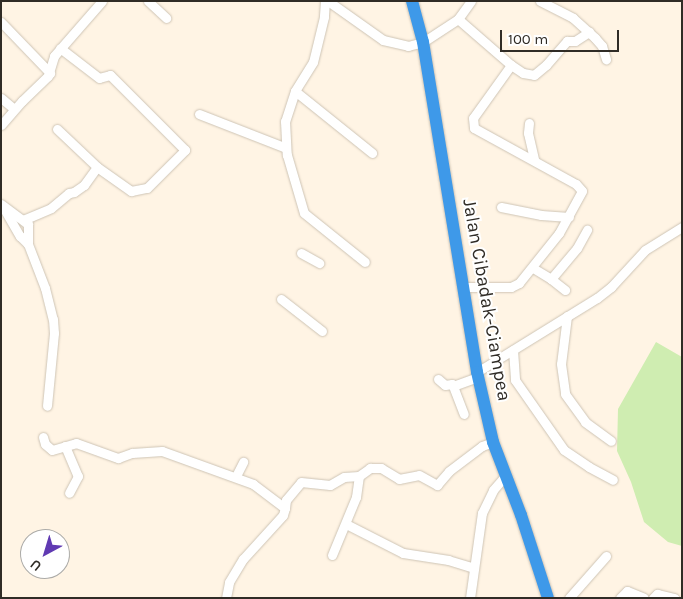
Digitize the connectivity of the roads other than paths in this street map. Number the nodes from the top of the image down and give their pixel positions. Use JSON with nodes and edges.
{"nodes":[{"id":1,"x":148,"y":1,"type":"edge"},
{"id":2,"x":326,"y":1,"type":"edge"},
{"id":3,"x":412,"y":1,"type":"edge"},
{"id":4,"x":471,"y":1,"type":"edge"},
{"id":5,"x":540,"y":1,"type":"edge"},
{"id":6,"x":98,"y":2,"type":"edge"},
{"id":7,"x":166,"y":18,"type":"dead end"},
{"id":8,"x":458,"y":19,"type":"junction"},
{"id":9,"x":1,"y":22,"type":"edge"},
{"id":10,"x":589,"y":32,"type":"junction"},
{"id":11,"x":423,"y":42,"type":"junction"},
{"id":12,"x":60,"y":48,"type":"junction"},
{"id":13,"x":606,"y":59,"type":"dead end"},
{"id":14,"x":511,"y":65,"type":"junction"},
{"id":15,"x":50,"y":72,"type":"junction"},
{"id":16,"x":295,"y":91,"type":"junction"},
{"id":17,"x":1,"y":98,"type":"edge"},
{"id":18,"x":14,"y":109,"type":"junction"},
{"id":19,"x":199,"y":114,"type":"dead end"},
{"id":20,"x":529,"y":123,"type":"dead end"},
{"id":21,"x":1,"y":125,"type":"edge"},
{"id":22,"x":57,"y":129,"type":"dead end"},
{"id":23,"x":286,"y":148,"type":"junction"},
{"id":24,"x":372,"y":153,"type":"dead end"},
{"id":25,"x":534,"y":160,"type":"junction"},
{"id":26,"x":97,"y":167,"type":"junction"},
{"id":27,"x":1,"y":204,"type":"edge"},
{"id":28,"x":501,"y":207,"type":"dead end"},
{"id":29,"x":569,"y":217,"type":"junction"},
{"id":30,"x":24,"y":220,"type":"junction"},
{"id":31,"x":682,"y":227,"type":"edge"},
{"id":32,"x":587,"y":230,"type":"dead end"},
{"id":33,"x":28,"y":244,"type":"junction"},
{"id":34,"x":301,"y":253,"type":"dead end"},
{"id":35,"x":365,"y":262,"type":"dead end"},
{"id":36,"x":319,"y":263,"type":"dead end"},
{"id":37,"x":533,"y":268,"type":"junction"},
{"id":38,"x":551,"y":279,"type":"junction"},
{"id":39,"x":463,"y":287,"type":"junction"},
{"id":40,"x":565,"y":290,"type":"dead end"},
{"id":41,"x":281,"y":300,"type":"dead end"},
{"id":42,"x":567,"y":316,"type":"junction"},
{"id":43,"x":322,"y":331,"type":"dead end"},
{"id":44,"x":513,"y":350,"type":"junction"},
{"id":45,"x":478,"y":374,"type":"junction"},
{"id":46,"x":438,"y":379,"type":"dead end"},
{"id":47,"x":453,"y":386,"type":"junction"},
{"id":48,"x":47,"y":406,"type":"dead end"},
{"id":49,"x":464,"y":414,"type":"dead end"},
{"id":50,"x":43,"y":437,"type":"dead end"},
{"id":51,"x":611,"y":441,"type":"dead end"},
{"id":52,"x":493,"y":442,"type":"junction"},
{"id":53,"x":65,"y":446,"type":"junction"},
{"id":54,"x":243,"y":462,"type":"dead end"},
{"id":55,"x":506,"y":475,"type":"junction"},
{"id":56,"x":236,"y":476,"type":"junction"},
{"id":57,"x":359,"y":476,"type":"junction"},
{"id":58,"x":613,"y":480,"type":"dead end"},
{"id":59,"x":69,"y":493,"type":"dead end"},
{"id":60,"x":285,"y":508,"type":"junction"},
{"id":61,"x":346,"y":524,"type":"junction"},
{"id":62,"x":332,"y":555,"type":"dead end"},
{"id":63,"x":606,"y":556,"type":"dead end"},
{"id":64,"x":474,"y":568,"type":"junction"},
{"id":65,"x":226,"y":598,"type":"edge"},
{"id":66,"x":470,"y":598,"type":"edge"},
{"id":67,"x":548,"y":598,"type":"edge"},
{"id":68,"x":569,"y":598,"type":"edge"},
{"id":69,"x":620,"y":598,"type":"edge"},
{"id":70,"x":644,"y":598,"type":"edge"},
{"id":71,"x":652,"y":598,"type":"edge"},
{"id":72,"x":675,"y":598,"type":"edge"}],
"edges":[{"from":1,"to":7,"type":"street"},
{"from":2,"to":11,"type":"street"},
{"from":2,"to":16,"type":"street"},
{"from":3,"to":11,"type":"highway","name":"Jalan Cibadak-Ciampea"},
{"from":4,"to":8,"type":"street"},
{"from":5,"to":10,"type":"street"},
{"from":6,"to":12,"type":"street"},
{"from":8,"to":11,"type":"street"},
{"from":8,"to":14,"type":"street"},
{"from":9,"to":15,"type":"street"},
{"from":10,"to":13,"type":"street"},
{"from":10,"to":14,"type":"street"},
{"from":11,"to":39,"type":"highway","name":"Jalan Cibadak-Ciampea"},
{"from":12,"to":15,"type":"street"},
{"from":12,"to":26,"type":"street"},
{"from":14,"to":25,"type":"street"},
{"from":15,"to":18,"type":"street"},
{"from":16,"to":23,"type":"street"},
{"from":16,"to":24,"type":"street"},
{"from":17,"to":18,"type":"street"},
{"from":18,"to":21,"type":"street"},
{"from":19,"to":23,"type":"street"},
{"from":20,"to":25,"type":"street"},
{"from":22,"to":26,"type":"street"},
{"from":23,"to":35,"type":"street"},
{"from":25,"to":29,"type":"street"},
{"from":26,"to":30,"type":"street"},
{"from":27,"to":30,"type":"street"},
{"from":27,"to":33,"type":"street"},
{"from":28,"to":29,"type":"street"},
{"from":29,"to":37,"type":"street"},
{"from":30,"to":33,"type":"street"},
{"from":31,"to":42,"type":"street"},
{"from":32,"to":38,"type":"street"},
{"from":33,"to":48,"type":"street"},
{"from":34,"to":36,"type":"street"},
{"from":37,"to":38,"type":"street"},
{"from":37,"to":39,"type":"street"},
{"from":38,"to":40,"type":"street"},
{"from":39,"to":45,"type":"highway","name":"Jalan Cibadak-Ciampea"},
{"from":41,"to":43,"type":"street"},
{"from":42,"to":44,"type":"street"},
{"from":42,"to":51,"type":"street"},
{"from":44,"to":45,"type":"street"},
{"from":44,"to":58,"type":"street"},
{"from":45,"to":47,"type":"street"},
{"from":45,"to":52,"type":"highway","name":"Jalan Cibadak-Ciampea"},
{"from":46,"to":47,"type":"street"},
{"from":47,"to":49,"type":"street"},
{"from":50,"to":53,"type":"street"},
{"from":52,"to":55,"type":"highway","name":"Jalan Cibadak-Ciampea"},
{"from":52,"to":57,"type":"street"},
{"from":53,"to":56,"type":"street"},
{"from":53,"to":59,"type":"street"},
{"from":54,"to":56,"type":"street"},
{"from":55,"to":64,"type":"street"},
{"from":55,"to":67,"type":"highway","name":"Jalan Cibadak-Ciampea"},
{"from":56,"to":60,"type":"street"},
{"from":57,"to":60,"type":"street"},
{"from":57,"to":61,"type":"street"},
{"from":60,"to":65,"type":"street"},
{"from":61,"to":62,"type":"street"},
{"from":61,"to":64,"type":"street"},
{"from":63,"to":68,"type":"street"},
{"from":64,"to":66,"type":"street"},
{"from":69,"to":70,"type":"street"},
{"from":71,"to":72,"type":"street"}]}
